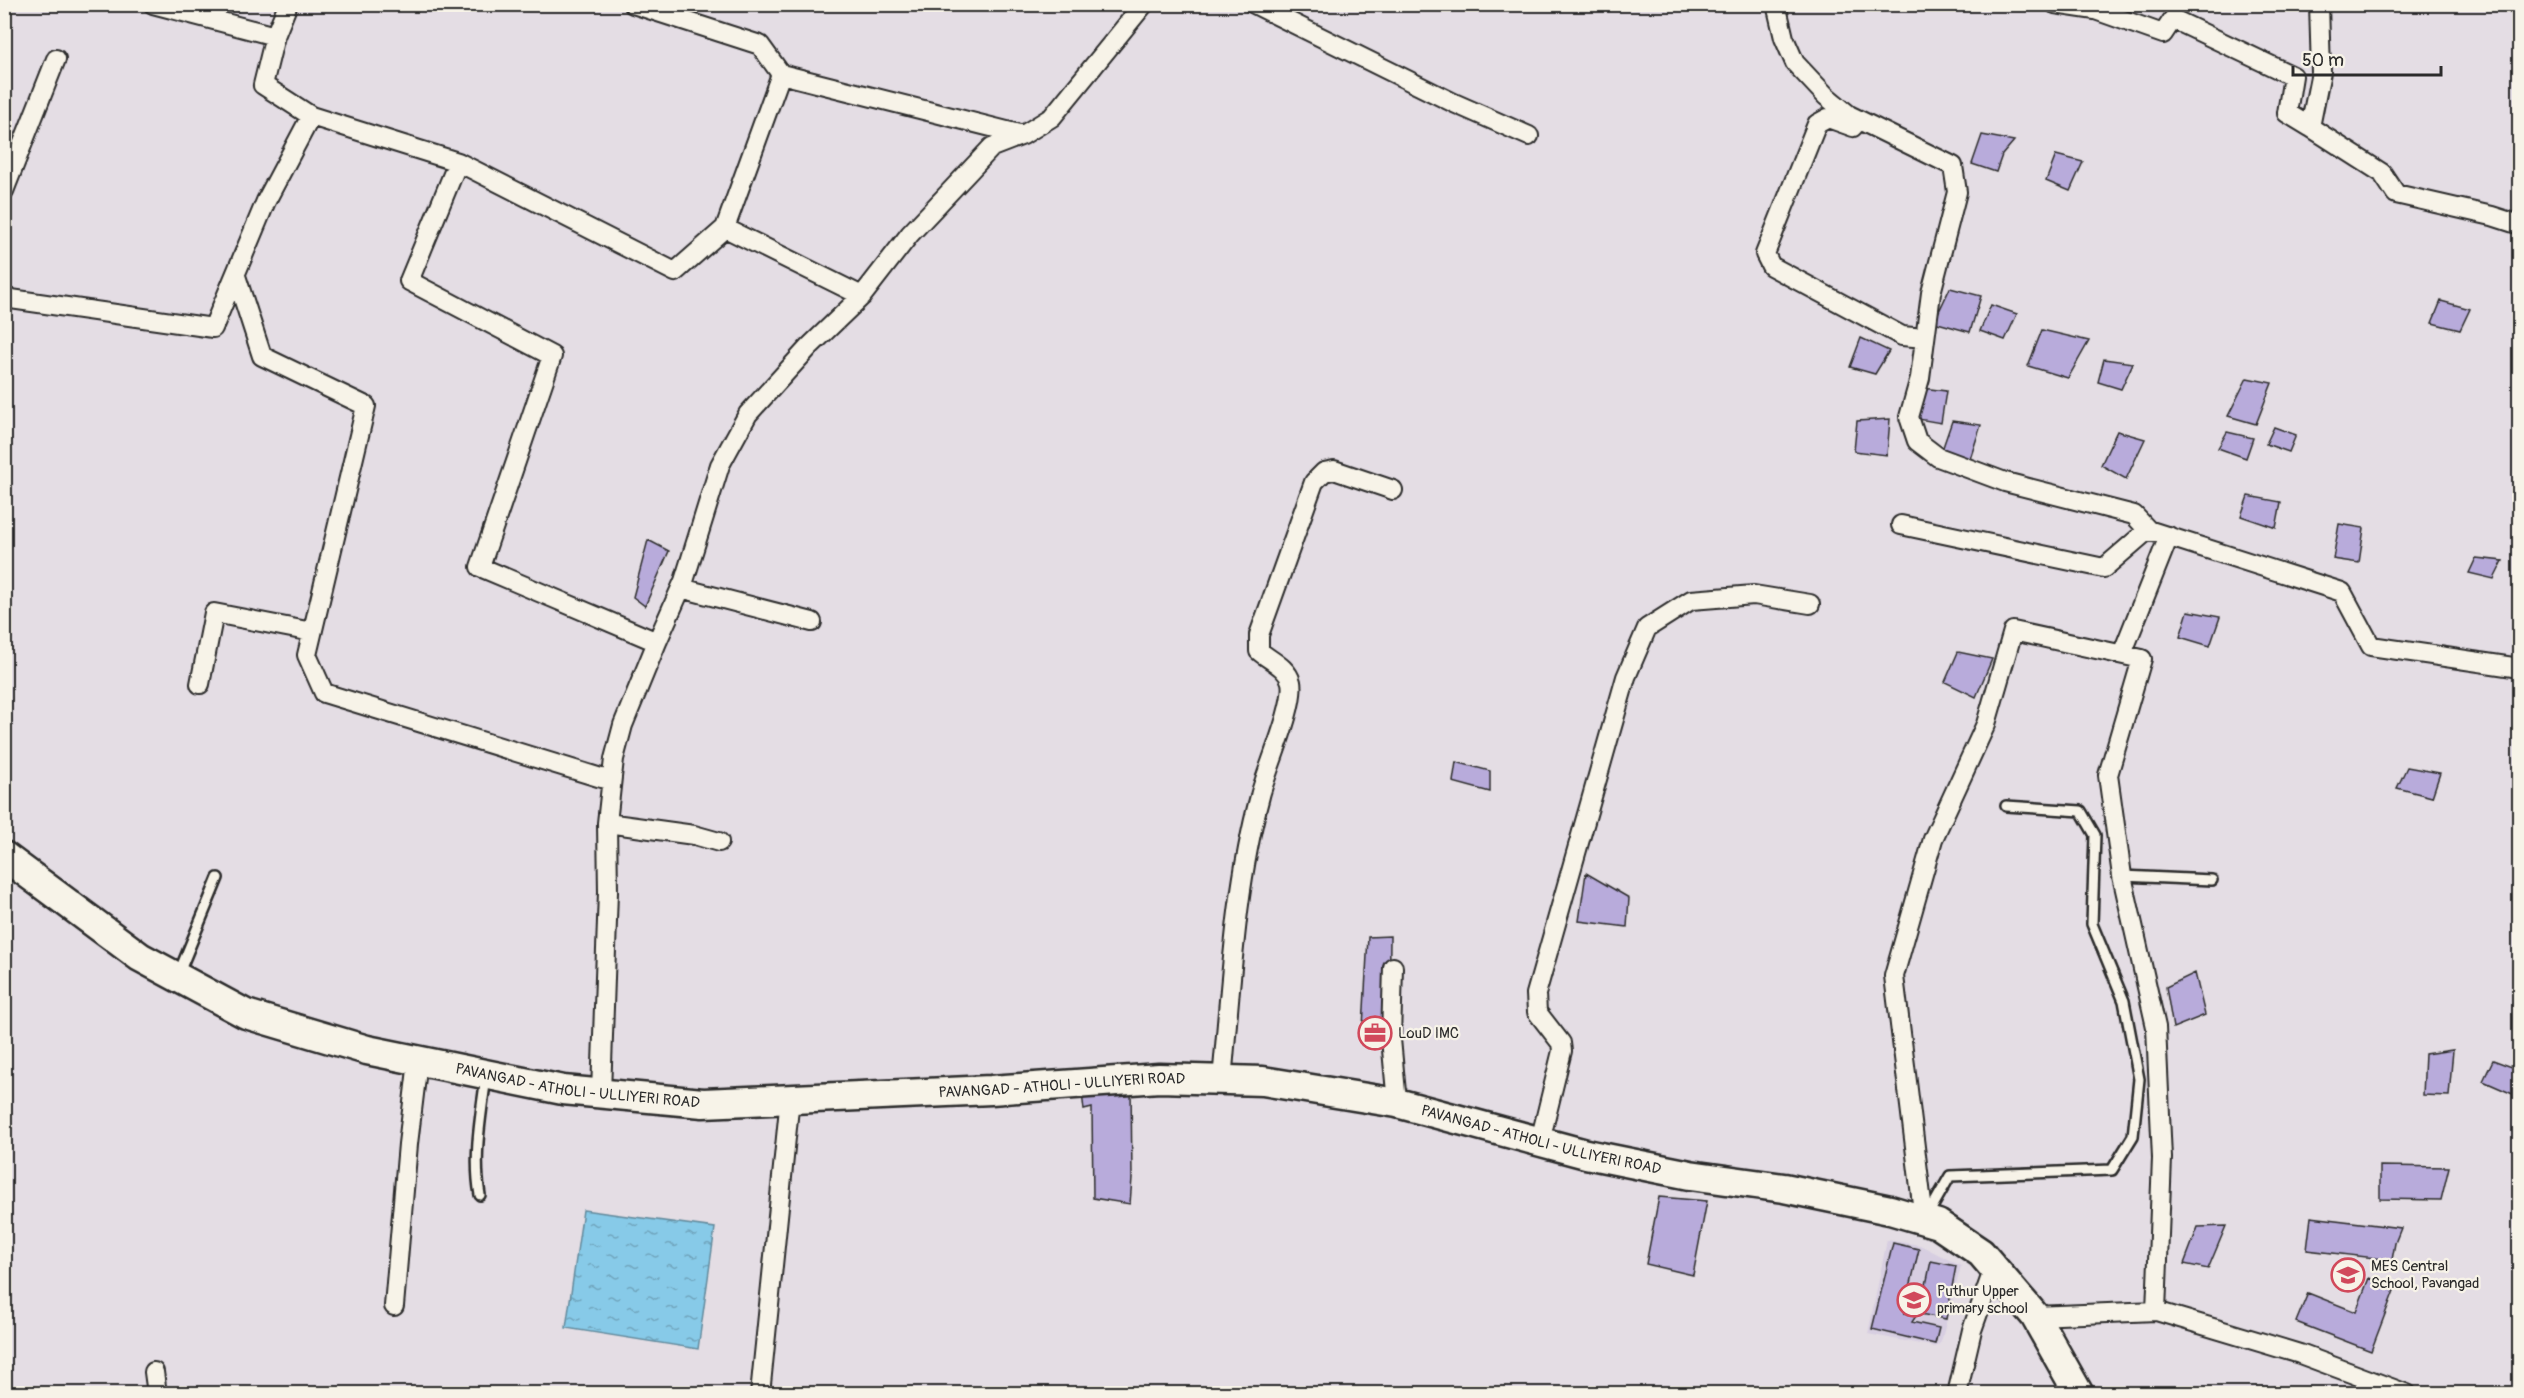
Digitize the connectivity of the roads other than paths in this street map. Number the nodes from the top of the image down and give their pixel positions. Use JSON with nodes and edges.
{"nodes":[{"id":1,"x":153,"y":4,"type":"edge"},
{"id":2,"x":288,"y":4,"type":"edge"},
{"id":3,"x":633,"y":4,"type":"edge"},
{"id":4,"x":1144,"y":4,"type":"edge"},
{"id":5,"x":1254,"y":4,"type":"edge"},
{"id":6,"x":1776,"y":4,"type":"edge"},
{"id":7,"x":2055,"y":4,"type":"edge"},
{"id":8,"x":2319,"y":4,"type":"edge"},
{"id":9,"x":275,"y":36,"type":"junction"},
{"id":10,"x":56,"y":59,"type":"dead end"},
{"id":11,"x":781,"y":74,"type":"junction"},
{"id":12,"x":311,"y":116,"type":"junction"},
{"id":13,"x":1858,"y":120,"type":"junction"},
{"id":14,"x":2310,"y":127,"type":"junction"},
{"id":15,"x":1023,"y":135,"type":"junction"},
{"id":16,"x":1529,"y":136,"type":"dead end"},
{"id":17,"x":458,"y":162,"type":"junction"},
{"id":18,"x":4,"y":191,"type":"edge"},
{"id":19,"x":2520,"y":225,"type":"edge"},
{"id":20,"x":724,"y":228,"type":"junction"},
{"id":21,"x":236,"y":276,"type":"junction"},
{"id":22,"x":862,"y":296,"type":"junction"},
{"id":23,"x":4,"y":298,"type":"edge"},
{"id":24,"x":1925,"y":338,"type":"junction"},
{"id":25,"x":1392,"y":490,"type":"dead end"},
{"id":26,"x":1901,"y":525,"type":"dead end"},
{"id":27,"x":2148,"y":530,"type":"junction"},
{"id":28,"x":2169,"y":536,"type":"junction"},
{"id":29,"x":681,"y":588,"type":"junction"},
{"id":30,"x":1810,"y":604,"type":"dead end"},
{"id":31,"x":812,"y":622,"type":"dead end"},
{"id":32,"x":312,"y":632,"type":"junction"},
{"id":33,"x":657,"y":642,"type":"junction"},
{"id":34,"x":2122,"y":654,"type":"junction"},
{"id":35,"x":2520,"y":668,"type":"edge"},
{"id":36,"x":200,"y":684,"type":"dead end"},
{"id":37,"x":611,"y":781,"type":"junction"},
{"id":38,"x":2006,"y":806,"type":"dead end"},
{"id":39,"x":607,"y":823,"type":"junction"},
{"id":40,"x":719,"y":842,"type":"dead end"},
{"id":41,"x":4,"y":856,"type":"edge"},
{"id":42,"x":2122,"y":876,"type":"junction"},
{"id":43,"x":218,"y":878,"type":"dead end"},
{"id":44,"x":2212,"y":880,"type":"dead end"},
{"id":45,"x":1392,"y":967,"type":"dead end"},
{"id":46,"x":177,"y":977,"type":"junction"},
{"id":47,"x":418,"y":1061,"type":"junction"},
{"id":48,"x":486,"y":1074,"type":"junction"},
{"id":49,"x":1222,"y":1080,"type":"junction"},
{"id":50,"x":601,"y":1093,"type":"junction"},
{"id":51,"x":790,"y":1098,"type":"junction"},
{"id":52,"x":1397,"y":1103,"type":"junction"},
{"id":53,"x":1540,"y":1142,"type":"junction"},
{"id":54,"x":480,"y":1195,"type":"dead end"},
{"id":55,"x":1924,"y":1220,"type":"junction"},
{"id":56,"x":1994,"y":1268,"type":"junction"},
{"id":57,"x":394,"y":1305,"type":"dead end"},
{"id":58,"x":2156,"y":1311,"type":"junction"},
{"id":59,"x":2035,"y":1316,"type":"junction"},
{"id":60,"x":154,"y":1372,"type":"dead end"},
{"id":61,"x":157,"y":1394,"type":"edge"},
{"id":62,"x":760,"y":1394,"type":"edge"},
{"id":63,"x":1957,"y":1394,"type":"edge"},
{"id":64,"x":2079,"y":1394,"type":"edge"},
{"id":65,"x":2407,"y":1394,"type":"edge"}],
"edges":[{"from":1,"to":9,"type":"street"},
{"from":2,"to":9,"type":"street"},
{"from":3,"to":11,"type":"street"},
{"from":4,"to":15,"type":"street"},
{"from":5,"to":16,"type":"street"},
{"from":6,"to":13,"type":"street"},
{"from":7,"to":14,"type":"street"},
{"from":8,"to":14,"type":"street"},
{"from":9,"to":12,"type":"street"},
{"from":10,"to":18,"type":"street"},
{"from":11,"to":15,"type":"street"},
{"from":11,"to":20,"type":"street"},
{"from":12,"to":17,"type":"street"},
{"from":12,"to":21,"type":"street"},
{"from":13,"to":24,"type":"street"},
{"from":13,"to":24,"type":"street"},
{"from":14,"to":19,"type":"street"},
{"from":15,"to":22,"type":"street"},
{"from":17,"to":20,"type":"street"},
{"from":17,"to":33,"type":"street"},
{"from":20,"to":22,"type":"street"},
{"from":21,"to":23,"type":"street"},
{"from":21,"to":32,"type":"street"},
{"from":22,"to":29,"type":"street"},
{"from":24,"to":27,"type":"street"},
{"from":25,"to":49,"type":"street"},
{"from":26,"to":27,"type":"street"},
{"from":27,"to":28,"type":"street"},
{"from":28,"to":34,"type":"street"},
{"from":28,"to":35,"type":"street"},
{"from":29,"to":31,"type":"street"},
{"from":29,"to":33,"type":"street"},
{"from":30,"to":53,"type":"street"},
{"from":32,"to":36,"type":"street"},
{"from":32,"to":37,"type":"street"},
{"from":33,"to":37,"type":"street"},
{"from":34,"to":42,"type":"street"},
{"from":34,"to":55,"type":"street"},
{"from":37,"to":39,"type":"street"},
{"from":38,"to":55,"type":"lane"},
{"from":39,"to":40,"type":"street"},
{"from":39,"to":50,"type":"street"},
{"from":41,"to":46,"type":"main road","name":"PAVANGAD - ATHOLI - ULLIYERI ROAD"},
{"from":42,"to":44,"type":"lane"},
{"from":42,"to":58,"type":"street"},
{"from":43,"to":46,"type":"lane"},
{"from":45,"to":52,"type":"street"},
{"from":46,"to":47,"type":"main road","name":"PAVANGAD - ATHOLI - ULLIYERI ROAD"},
{"from":47,"to":48,"type":"main road","name":"PAVANGAD - ATHOLI - ULLIYERI ROAD"},
{"from":47,"to":57,"type":"street"},
{"from":48,"to":50,"type":"main road","name":"PAVANGAD - ATHOLI - ULLIYERI ROAD"},
{"from":48,"to":54,"type":"lane"},
{"from":49,"to":51,"type":"main road","name":"PAVANGAD - ATHOLI - ULLIYERI ROAD"},
{"from":49,"to":52,"type":"main road","name":"PAVANGAD - ATHOLI - ULLIYERI ROAD"},
{"from":50,"to":51,"type":"main road","name":"PAVANGAD - ATHOLI - ULLIYERI ROAD"},
{"from":51,"to":62,"type":"street"},
{"from":52,"to":53,"type":"main road","name":"PAVANGAD - ATHOLI - ULLIYERI ROAD"},
{"from":53,"to":55,"type":"main road","name":"PAVANGAD - ATHOLI - ULLIYERI ROAD"},
{"from":55,"to":56,"type":"main road","name":"PAVANGAD - ATHOLI - ULLIYERI ROAD"},
{"from":56,"to":59,"type":"main road","name":"PAVANGAD - ATHOLI - ULLIYERI ROAD"},
{"from":56,"to":63,"type":"street"},
{"from":58,"to":59,"type":"street"},
{"from":58,"to":65,"type":"street"},
{"from":59,"to":64,"type":"main road","name":"PAVANGAD - ATHOLI - ULLIYERI ROAD"},
{"from":60,"to":61,"type":"street"}]}
